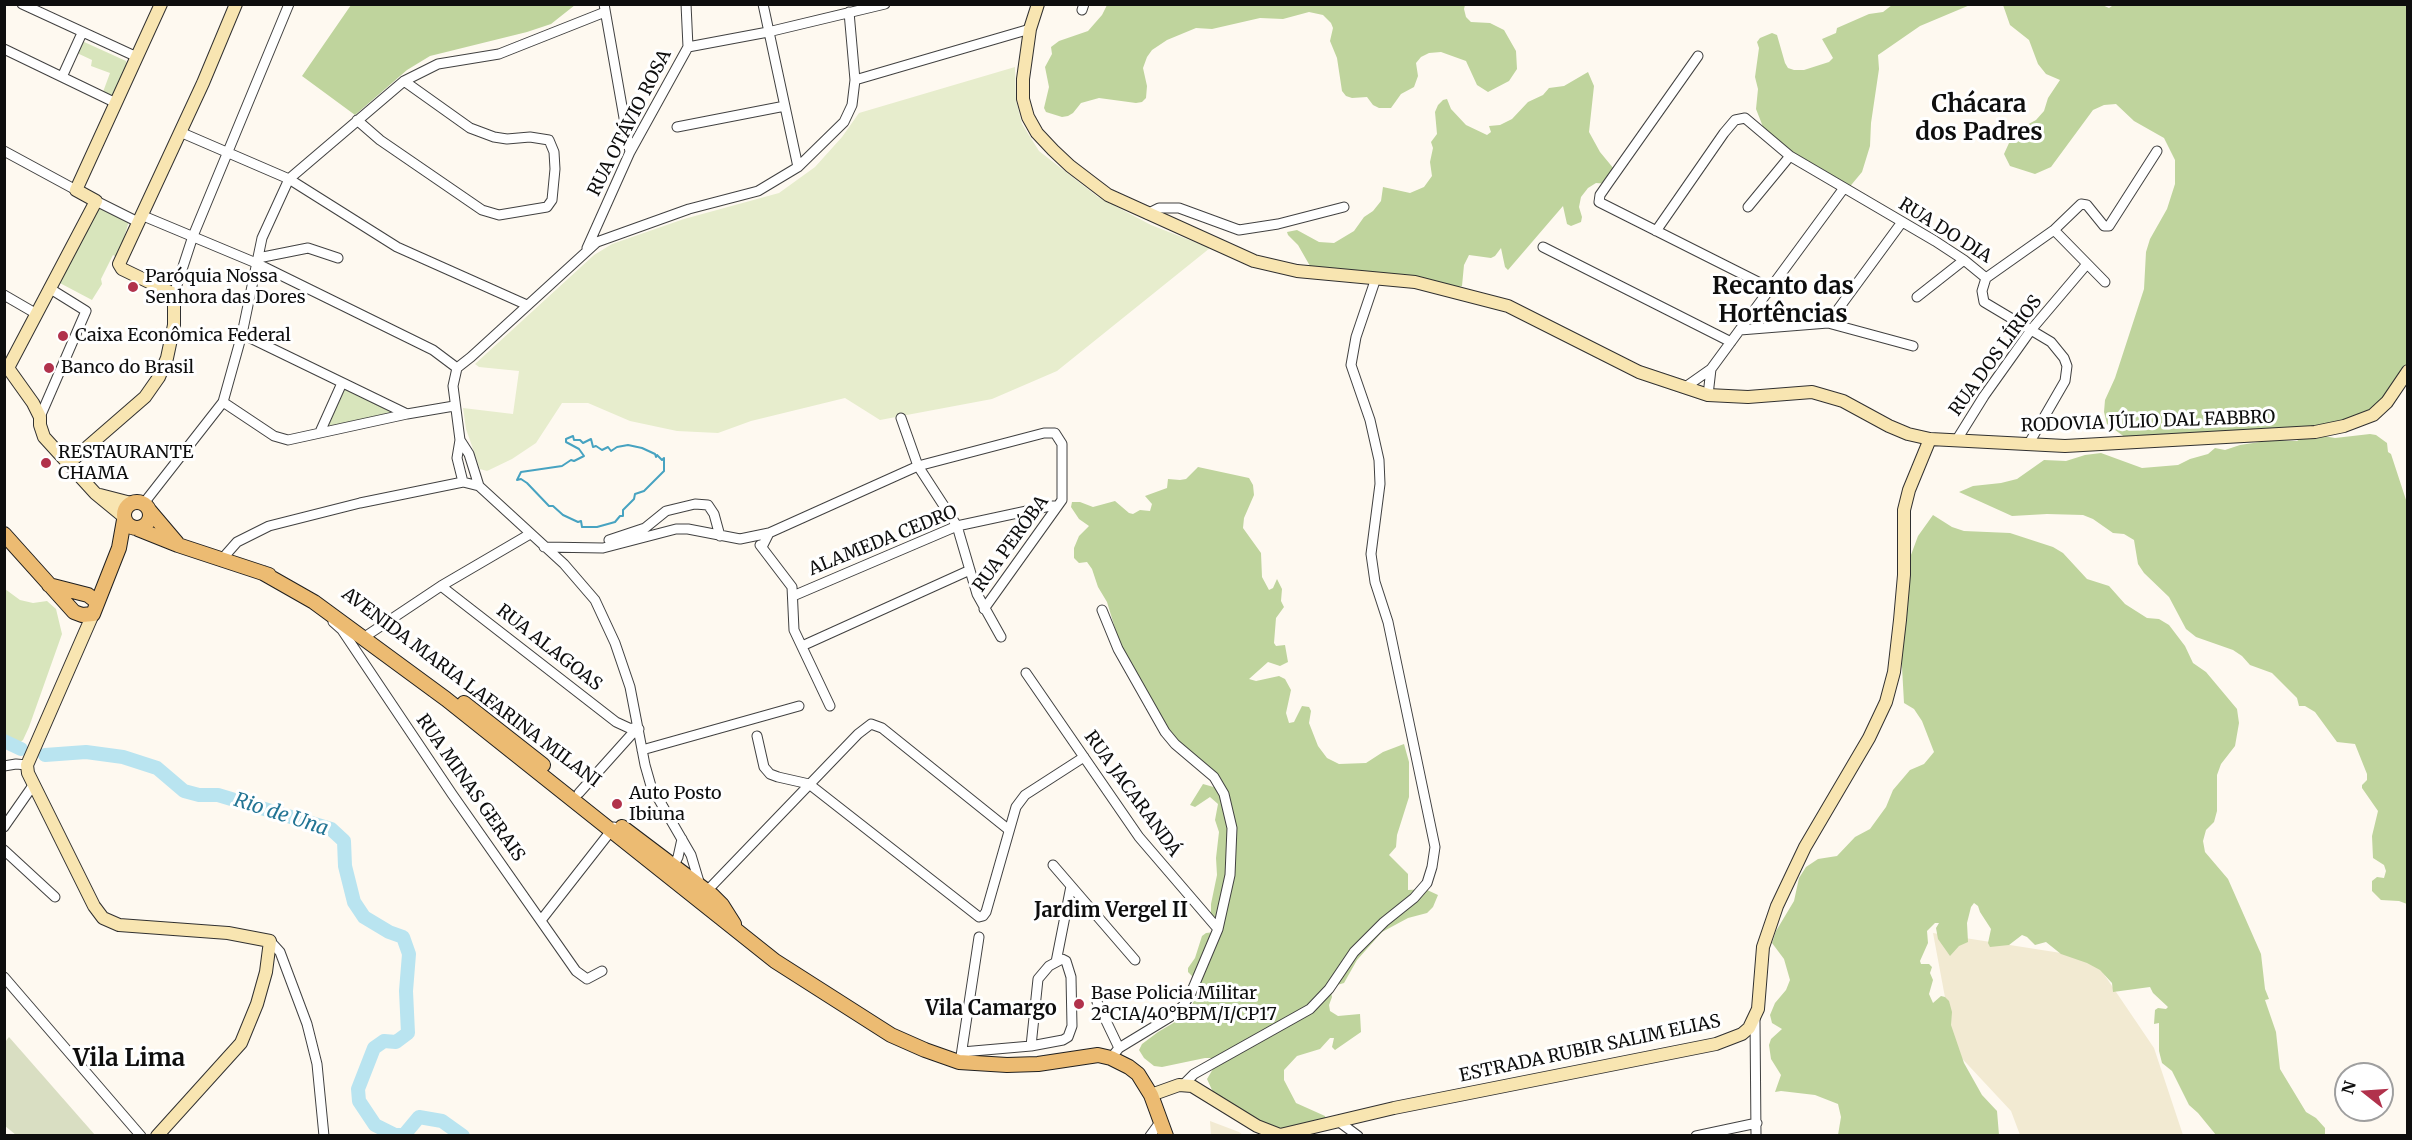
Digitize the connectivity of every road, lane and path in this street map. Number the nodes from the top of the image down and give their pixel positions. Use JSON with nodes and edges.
{"nodes":[{"id":1,"x":22,"y":4,"type":"edge"},
{"id":2,"x":161,"y":4,"type":"edge"},
{"id":3,"x":236,"y":4,"type":"edge"},
{"id":4,"x":289,"y":4,"type":"edge"},
{"id":5,"x":686,"y":4,"type":"edge"},
{"id":6,"x":763,"y":4,"type":"edge"},
{"id":7,"x":885,"y":4,"type":"edge"},
{"id":8,"x":1038,"y":4,"type":"edge"},
{"id":9,"x":605,"y":8,"type":"edge"},
{"id":10,"x":849,"y":12,"type":"junction"},
{"id":11,"x":1030,"y":29,"type":"junction"},
{"id":12,"x":768,"y":32,"type":"junction"},
{"id":13,"x":82,"y":33,"type":"junction"},
{"id":14,"x":688,"y":47,"type":"junction"},
{"id":15,"x":4,"y":49,"type":"edge"},
{"id":16,"x":1698,"y":56,"type":"dead end"},
{"id":17,"x":137,"y":57,"type":"junction"},
{"id":18,"x":62,"y":77,"type":"junction"},
{"id":19,"x":404,"y":81,"type":"junction"},
{"id":20,"x":855,"y":81,"type":"junction"},
{"id":21,"x":116,"y":103,"type":"junction"},
{"id":22,"x":785,"y":106,"type":"junction"},
{"id":23,"x":357,"y":120,"type":"junction"},
{"id":24,"x":677,"y":127,"type":"dead end"},
{"id":25,"x":180,"y":132,"type":"junction"},
{"id":26,"x":2157,"y":151,"type":"dead end"},
{"id":27,"x":630,"y":152,"type":"junction"},
{"id":28,"x":229,"y":153,"type":"junction"},
{"id":29,"x":6,"y":154,"type":"edge"},
{"id":30,"x":1791,"y":156,"type":"junction"},
{"id":31,"x":798,"y":167,"type":"junction"},
{"id":32,"x":289,"y":179,"type":"junction"},
{"id":33,"x":1844,"y":188,"type":"junction"},
{"id":34,"x":76,"y":190,"type":"junction"},
{"id":35,"x":96,"y":201,"type":"junction"},
{"id":36,"x":1344,"y":207,"type":"dead end"},
{"id":37,"x":1748,"y":207,"type":"dead end"},
{"id":38,"x":1147,"y":214,"type":"junction"},
{"id":39,"x":139,"y":219,"type":"junction"},
{"id":40,"x":1902,"y":222,"type":"junction"},
{"id":41,"x":2054,"y":230,"type":"junction"},
{"id":42,"x":1656,"y":231,"type":"junction"},
{"id":43,"x":193,"y":236,"type":"junction"},
{"id":44,"x":1543,"y":247,"type":"dead end"},
{"id":45,"x":585,"y":253,"type":"junction"},
{"id":46,"x":338,"y":258,"type":"dead end"},
{"id":47,"x":1964,"y":260,"type":"junction"},
{"id":48,"x":257,"y":261,"type":"junction"},
{"id":49,"x":2087,"y":264,"type":"junction"},
{"id":50,"x":1376,"y":278,"type":"junction"},
{"id":51,"x":1986,"y":278,"type":"junction"},
{"id":52,"x":2105,"y":282,"type":"dead end"},
{"id":53,"x":49,"y":288,"type":"junction"},
{"id":54,"x":1770,"y":288,"type":"junction"},
{"id":55,"x":174,"y":294,"type":"junction"},
{"id":56,"x":4,"y":295,"type":"edge"},
{"id":57,"x":1917,"y":297,"type":"dead end"},
{"id":58,"x":527,"y":305,"type":"junction"},
{"id":59,"x":35,"y":313,"type":"junction"},
{"id":60,"x":1828,"y":322,"type":"junction"},
{"id":61,"x":1740,"y":330,"type":"junction"},
{"id":62,"x":2031,"y":330,"type":"junction"},
{"id":63,"x":242,"y":334,"type":"junction"},
{"id":64,"x":1731,"y":342,"type":"junction"},
{"id":65,"x":1913,"y":346,"type":"dead end"},
{"id":66,"x":7,"y":361,"type":"edge"},
{"id":67,"x":457,"y":368,"type":"junction"},
{"id":68,"x":1711,"y":369,"type":"junction"},
{"id":69,"x":2408,"y":371,"type":"edge"},
{"id":70,"x":342,"y":383,"type":"junction"},
{"id":71,"x":1684,"y":388,"type":"junction"},
{"id":72,"x":1708,"y":395,"type":"junction"},
{"id":73,"x":223,"y":402,"type":"junction"},
{"id":74,"x":454,"y":406,"type":"junction"},
{"id":75,"x":407,"y":414,"type":"junction"},
{"id":76,"x":40,"y":417,"type":"junction"},
{"id":77,"x":901,"y":418,"type":"dead end"},
{"id":78,"x":320,"y":432,"type":"junction"},
{"id":79,"x":1930,"y":439,"type":"junction"},
{"id":80,"x":460,"y":440,"type":"junction"},
{"id":81,"x":1956,"y":441,"type":"junction"},
{"id":82,"x":2028,"y":445,"type":"junction"},
{"id":83,"x":69,"y":463,"type":"junction"},
{"id":84,"x":918,"y":466,"type":"junction"},
{"id":85,"x":463,"y":482,"type":"junction"},
{"id":86,"x":479,"y":486,"type":"junction"},
{"id":87,"x":95,"y":493,"type":"junction"},
{"id":88,"x":142,"y":505,"type":"junction"},
{"id":89,"x":1057,"y":506,"type":"junction"},
{"id":90,"x":130,"y":523,"type":"junction"},
{"id":91,"x":957,"y":526,"type":"junction"},
{"id":92,"x":770,"y":532,"type":"junction"},
{"id":93,"x":4,"y":534,"type":"edge"},
{"id":94,"x":530,"y":534,"type":"junction"},
{"id":95,"x":720,"y":536,"type":"junction"},
{"id":96,"x":749,"y":538,"type":"junction"},
{"id":97,"x":178,"y":545,"type":"junction"},
{"id":98,"x":541,"y":545,"type":"junction"},
{"id":99,"x":762,"y":547,"type":"junction"},
{"id":100,"x":222,"y":559,"type":"junction"},
{"id":101,"x":970,"y":570,"type":"junction"},
{"id":102,"x":263,"y":573,"type":"junction"},
{"id":103,"x":105,"y":582,"type":"junction"},
{"id":104,"x":47,"y":584,"type":"junction"},
{"id":105,"x":441,"y":586,"type":"junction"},
{"id":106,"x":80,"y":593,"type":"junction"},
{"id":107,"x":793,"y":596,"type":"junction"},
{"id":108,"x":95,"y":608,"type":"junction"},
{"id":109,"x":984,"y":609,"type":"junction"},
{"id":110,"x":1102,"y":610,"type":"dead end"},
{"id":111,"x":74,"y":612,"type":"junction"},
{"id":112,"x":339,"y":619,"type":"junction"},
{"id":113,"x":367,"y":636,"type":"junction"},
{"id":114,"x":1001,"y":638,"type":"dead end"},
{"id":115,"x":80,"y":644,"type":"junction"},
{"id":116,"x":802,"y":646,"type":"junction"},
{"id":117,"x":1026,"y":673,"type":"dead end"},
{"id":118,"x":830,"y":705,"type":"dead end"},
{"id":119,"x":799,"y":706,"type":"dead end"},
{"id":120,"x":639,"y":729,"type":"junction"},
{"id":121,"x":494,"y":731,"type":"junction"},
{"id":122,"x":757,"y":736,"type":"dead end"},
{"id":123,"x":642,"y":750,"type":"junction"},
{"id":124,"x":1084,"y":757,"type":"junction"},
{"id":125,"x":27,"y":765,"type":"junction"},
{"id":126,"x":4,"y":766,"type":"edge"},
{"id":127,"x":34,"y":784,"type":"junction"},
{"id":128,"x":809,"y":784,"type":"junction"},
{"id":129,"x":579,"y":793,"type":"junction"},
{"id":130,"x":4,"y":827,"type":"edge"},
{"id":131,"x":614,"y":827,"type":"junction"},
{"id":132,"x":1009,"y":830,"type":"junction"},
{"id":133,"x":682,"y":839,"type":"junction"},
{"id":134,"x":4,"y":850,"type":"edge"},
{"id":135,"x":1053,"y":866,"type":"dead end"},
{"id":136,"x":672,"y":870,"type":"junction"},
{"id":137,"x":1071,"y":886,"type":"junction"},
{"id":138,"x":702,"y":892,"type":"junction"},
{"id":139,"x":56,"y":897,"type":"dead end"},
{"id":140,"x":542,"y":919,"type":"junction"},
{"id":141,"x":1218,"y":929,"type":"junction"},
{"id":142,"x":979,"y":937,"type":"dead end"},
{"id":143,"x":270,"y":942,"type":"junction"},
{"id":144,"x":1135,"y":960,"type":"dead end"},
{"id":145,"x":1056,"y":962,"type":"junction"},
{"id":146,"x":602,"y":971,"type":"dead end"},
{"id":147,"x":4,"y":976,"type":"edge"},
{"id":148,"x":1097,"y":1002,"type":"dead end"},
{"id":149,"x":1755,"y":1019,"type":"junction"},
{"id":150,"x":1031,"y":1046,"type":"junction"},
{"id":151,"x":1115,"y":1053,"type":"junction"},
{"id":152,"x":960,"y":1057,"type":"junction"},
{"id":153,"x":1184,"y":1084,"type":"junction"},
{"id":154,"x":1151,"y":1095,"type":"junction"},
{"id":155,"x":1161,"y":1121,"type":"junction"},
{"id":156,"x":1338,"y":1121,"type":"junction"},
{"id":157,"x":1757,"y":1123,"type":"junction"},
{"id":158,"x":141,"y":1136,"type":"edge"},
{"id":159,"x":157,"y":1136,"type":"edge"},
{"id":160,"x":324,"y":1136,"type":"edge"},
{"id":161,"x":1150,"y":1136,"type":"edge"},
{"id":162,"x":1166,"y":1136,"type":"edge"},
{"id":163,"x":1358,"y":1136,"type":"edge"},
{"id":164,"x":1696,"y":1136,"type":"edge"},
{"id":165,"x":1756,"y":1136,"type":"edge"}],
"edges":[{"from":1,"to":13,"type":"street"},
{"from":2,"to":17,"type":"main road"},
{"from":3,"to":25,"type":"main road"},
{"from":4,"to":28,"type":"street"},
{"from":5,"to":14,"type":"street","name":"RUA OTÁVIO ROSA"},
{"from":6,"to":12,"type":"street"},
{"from":7,"to":10,"type":"street"},
{"from":8,"to":11,"type":"main road","name":"RODOVIA JÚLIO DAL FABBRO"},
{"from":9,"to":19,"type":"street"},
{"from":9,"to":27,"type":"street"},
{"from":10,"to":12,"type":"street"},
{"from":10,"to":20,"type":"street"},
{"from":11,"to":20,"type":"street"},
{"from":11,"to":38,"type":"main road","name":"RODOVIA JÚLIO DAL FABBRO"},
{"from":12,"to":14,"type":"street"},
{"from":12,"to":22,"type":"street"},
{"from":13,"to":17,"type":"street"},
{"from":13,"to":18,"type":"street"},
{"from":14,"to":27,"type":"street","name":"RUA OTÁVIO ROSA"},
{"from":15,"to":18,"type":"street"},
{"from":16,"to":42,"type":"street"},
{"from":17,"to":21,"type":"main road"},
{"from":18,"to":21,"type":"street"},
{"from":19,"to":23,"type":"street"},
{"from":19,"to":23,"type":"street"},
{"from":20,"to":31,"type":"street"},
{"from":21,"to":34,"type":"main road"},
{"from":22,"to":24,"type":"street"},
{"from":22,"to":31,"type":"street"},
{"from":23,"to":32,"type":"street"},
{"from":25,"to":28,"type":"street"},
{"from":25,"to":39,"type":"main road"},
{"from":26,"to":41,"type":"street","name":"RUA DO DIA"},
{"from":27,"to":45,"type":"street","name":"RUA OTÁVIO ROSA"},
{"from":28,"to":32,"type":"street"},
{"from":28,"to":43,"type":"street"},
{"from":29,"to":34,"type":"street"},
{"from":30,"to":33,"type":"street","name":"RUA DO DIA"},
{"from":30,"to":37,"type":"street"},
{"from":30,"to":42,"type":"street","name":"RUA DO DIA"},
{"from":31,"to":45,"type":"street"},
{"from":32,"to":48,"type":"street"},
{"from":32,"to":58,"type":"street"},
{"from":33,"to":40,"type":"street","name":"RUA DO DIA"},
{"from":33,"to":54,"type":"street"},
{"from":34,"to":35,"type":"main road"},
{"from":35,"to":39,"type":"street"},
{"from":35,"to":53,"type":"main road"},
{"from":36,"to":38,"type":"street"},
{"from":38,"to":50,"type":"main road","name":"RODOVIA JÚLIO DAL FABBRO"},
{"from":39,"to":43,"type":"street"},
{"from":39,"to":55,"type":"main road"},
{"from":40,"to":47,"type":"street","name":"RUA DO DIA"},
{"from":40,"to":60,"type":"street"},
{"from":41,"to":49,"type":"street"},
{"from":41,"to":51,"type":"street","name":"RUA DO DIA"},
{"from":42,"to":54,"type":"street"},
{"from":43,"to":48,"type":"street"},
{"from":43,"to":55,"type":"street"},
{"from":44,"to":64,"type":"street"},
{"from":45,"to":58,"type":"street"},
{"from":46,"to":48,"type":"street"},
{"from":47,"to":51,"type":"street","name":"RUA DO DIA"},
{"from":47,"to":57,"type":"street"},
{"from":48,"to":63,"type":"street"},
{"from":48,"to":67,"type":"street"},
{"from":49,"to":52,"type":"street"},
{"from":49,"to":62,"type":"street","name":"RUA DOS LÍRIOS"},
{"from":50,"to":71,"type":"main road","name":"RODOVIA JÚLIO DAL FABBRO"},
{"from":50,"to":153,"type":"street"},
{"from":51,"to":62,"type":"street"},
{"from":53,"to":59,"type":"main road"},
{"from":53,"to":76,"type":"street"},
{"from":54,"to":61,"type":"street"},
{"from":55,"to":83,"type":"main road"},
{"from":56,"to":59,"type":"street"},
{"from":58,"to":67,"type":"street"},
{"from":59,"to":66,"type":"main road"},
{"from":60,"to":61,"type":"street"},
{"from":60,"to":65,"type":"street"},
{"from":61,"to":64,"type":"street"},
{"from":62,"to":81,"type":"street","name":"RUA DOS LÍRIOS"},
{"from":62,"to":82,"type":"street"},
{"from":63,"to":70,"type":"street"},
{"from":63,"to":73,"type":"street"},
{"from":64,"to":68,"type":"street"},
{"from":66,"to":76,"type":"main road"},
{"from":67,"to":74,"type":"street"},
{"from":68,"to":71,"type":"street"},
{"from":68,"to":72,"type":"street"},
{"from":69,"to":82,"type":"main road","name":"RODOVIA JÚLIO DAL FABBRO"},
{"from":70,"to":75,"type":"street"},
{"from":70,"to":78,"type":"street"},
{"from":71,"to":72,"type":"main road","name":"RODOVIA JÚLIO DAL FABBRO"},
{"from":72,"to":79,"type":"main road","name":"RODOVIA JÚLIO DAL FABBRO"},
{"from":73,"to":78,"type":"street"},
{"from":73,"to":88,"type":"street"},
{"from":74,"to":75,"type":"street"},
{"from":74,"to":80,"type":"street"},
{"from":75,"to":78,"type":"street"},
{"from":76,"to":83,"type":"main road"},
{"from":77,"to":84,"type":"street"},
{"from":79,"to":81,"type":"main road","name":"RODOVIA JÚLIO DAL FABBRO"},
{"from":79,"to":149,"type":"main road"},
{"from":80,"to":85,"type":"street"},
{"from":80,"to":86,"type":"street"},
{"from":81,"to":82,"type":"main road","name":"RODOVIA JÚLIO DAL FABBRO"},
{"from":83,"to":87,"type":"main road"},
{"from":84,"to":89,"type":"street","name":"RUA PERÓBA"},
{"from":84,"to":91,"type":"street"},
{"from":84,"to":92,"type":"street"},
{"from":85,"to":86,"type":"street"},
{"from":85,"to":100,"type":"street"},
{"from":86,"to":94,"type":"street"},
{"from":87,"to":88,"type":"main road"},
{"from":87,"to":90,"type":"main road"},
{"from":88,"to":90,"type":"main road"},
{"from":88,"to":90,"type":"main road"},
{"from":88,"to":97,"type":"main road"},
{"from":89,"to":91,"type":"street","name":"ALAMEDA CEDRO"},
{"from":89,"to":109,"type":"street","name":"RUA PERÓBA"},
{"from":90,"to":97,"type":"main road","name":"AVENIDA MARIA LAFARINA MILANI"},
{"from":90,"to":103,"type":"main road"},
{"from":91,"to":101,"type":"street"},
{"from":91,"to":107,"type":"street","name":"ALAMEDA CEDRO"},
{"from":92,"to":96,"type":"street"},
{"from":92,"to":99,"type":"street"},
{"from":93,"to":104,"type":"main road"},
{"from":94,"to":98,"type":"street"},
{"from":94,"to":105,"type":"street"},
{"from":95,"to":96,"type":"street"},
{"from":95,"to":98,"type":"street"},
{"from":95,"to":98,"type":"street"},
{"from":96,"to":99,"type":"street"},
{"from":97,"to":100,"type":"main road","name":"AVENIDA MARIA LAFARINA MILANI"},
{"from":98,"to":120,"type":"street"},
{"from":99,"to":107,"type":"street"},
{"from":100,"to":102,"type":"main road","name":"AVENIDA MARIA LAFARINA MILANI"},
{"from":101,"to":109,"type":"street"},
{"from":101,"to":116,"type":"street"},
{"from":102,"to":112,"type":"main road","name":"AVENIDA MARIA LAFARINA MILANI"},
{"from":102,"to":112,"type":"main road","name":"AVENIDA MARIA LAFARINA MILANI"},
{"from":103,"to":106,"type":"main road"},
{"from":103,"to":108,"type":"main road"},
{"from":104,"to":106,"type":"main road"},
{"from":104,"to":111,"type":"main road"},
{"from":105,"to":113,"type":"street"},
{"from":105,"to":120,"type":"street","name":"RUA ALAGOAS"},
{"from":106,"to":108,"type":"main road"},
{"from":106,"to":111,"type":"main road"},
{"from":107,"to":116,"type":"street"},
{"from":108,"to":111,"type":"main road"},
{"from":108,"to":115,"type":"main road"},
{"from":109,"to":114,"type":"street"},
{"from":110,"to":141,"type":"street"},
{"from":111,"to":115,"type":"main road"},
{"from":112,"to":113,"type":"main road","name":"AVENIDA MARIA LAFARINA MILANI"},
{"from":112,"to":140,"type":"street","name":"RUA MINAS GERAIS"},
{"from":113,"to":121,"type":"main road","name":"AVENIDA MARIA LAFARINA MILANI"},
{"from":115,"to":125,"type":"main road"},
{"from":116,"to":118,"type":"street"},
{"from":117,"to":124,"type":"street","name":"RUA JACARANDÁ"},
{"from":119,"to":123,"type":"street"},
{"from":120,"to":123,"type":"street"},
{"from":120,"to":129,"type":"street"},
{"from":121,"to":129,"type":"main road","name":"AVENIDA MARIA LAFARINA MILANI"},
{"from":121,"to":131,"type":"main road","name":"AVENIDA MARIA LAFARINA MILANI"},
{"from":122,"to":128,"type":"street"},
{"from":123,"to":133,"type":"street"},
{"from":124,"to":132,"type":"street"},
{"from":124,"to":141,"type":"street","name":"RUA JACARANDÁ"},
{"from":125,"to":126,"type":"street"},
{"from":125,"to":127,"type":"main road"},
{"from":127,"to":130,"type":"street"},
{"from":127,"to":143,"type":"main road"},
{"from":128,"to":132,"type":"street"},
{"from":128,"to":132,"type":"street"},
{"from":128,"to":138,"type":"street"},
{"from":129,"to":131,"type":"main road","name":"AVENIDA MARIA LAFARINA MILANI"},
{"from":131,"to":136,"type":"main road","name":"AVENIDA MARIA LAFARINA MILANI"},
{"from":131,"to":140,"type":"street"},
{"from":133,"to":136,"type":"street"},
{"from":133,"to":138,"type":"street"},
{"from":134,"to":139,"type":"street"},
{"from":135,"to":137,"type":"street"},
{"from":136,"to":138,"type":"main road","name":"AVENIDA MARIA LAFARINA MILANI"},
{"from":137,"to":144,"type":"street"},
{"from":137,"to":145,"type":"street"},
{"from":138,"to":152,"type":"main road","name":"AVENIDA MARIA LAFARINA MILANI"},
{"from":140,"to":146,"type":"street","name":"RUA MINAS GERAIS"},
{"from":141,"to":151,"type":"street"},
{"from":142,"to":152,"type":"street"},
{"from":143,"to":159,"type":"main road"},
{"from":143,"to":160,"type":"street"},
{"from":145,"to":150,"type":"street"},
{"from":145,"to":150,"type":"street"},
{"from":147,"to":158,"type":"street"},
{"from":148,"to":151,"type":"street"},
{"from":149,"to":156,"type":"main road","name":"ESTRADA RUBIR SALIM ELIAS"},
{"from":149,"to":157,"type":"street"},
{"from":150,"to":152,"type":"street"},
{"from":151,"to":152,"type":"main road","name":"AVENIDA MARIA LAFARINA MILANI"},
{"from":151,"to":154,"type":"main road"},
{"from":153,"to":154,"type":"main road"},
{"from":153,"to":156,"type":"main road","name":"ESTRADA RUBIR SALIM ELIAS"},
{"from":154,"to":155,"type":"main road"},
{"from":155,"to":161,"type":"street"},
{"from":155,"to":162,"type":"main road"},
{"from":156,"to":163,"type":"street"},
{"from":157,"to":164,"type":"street"},
{"from":157,"to":165,"type":"street"}]}
